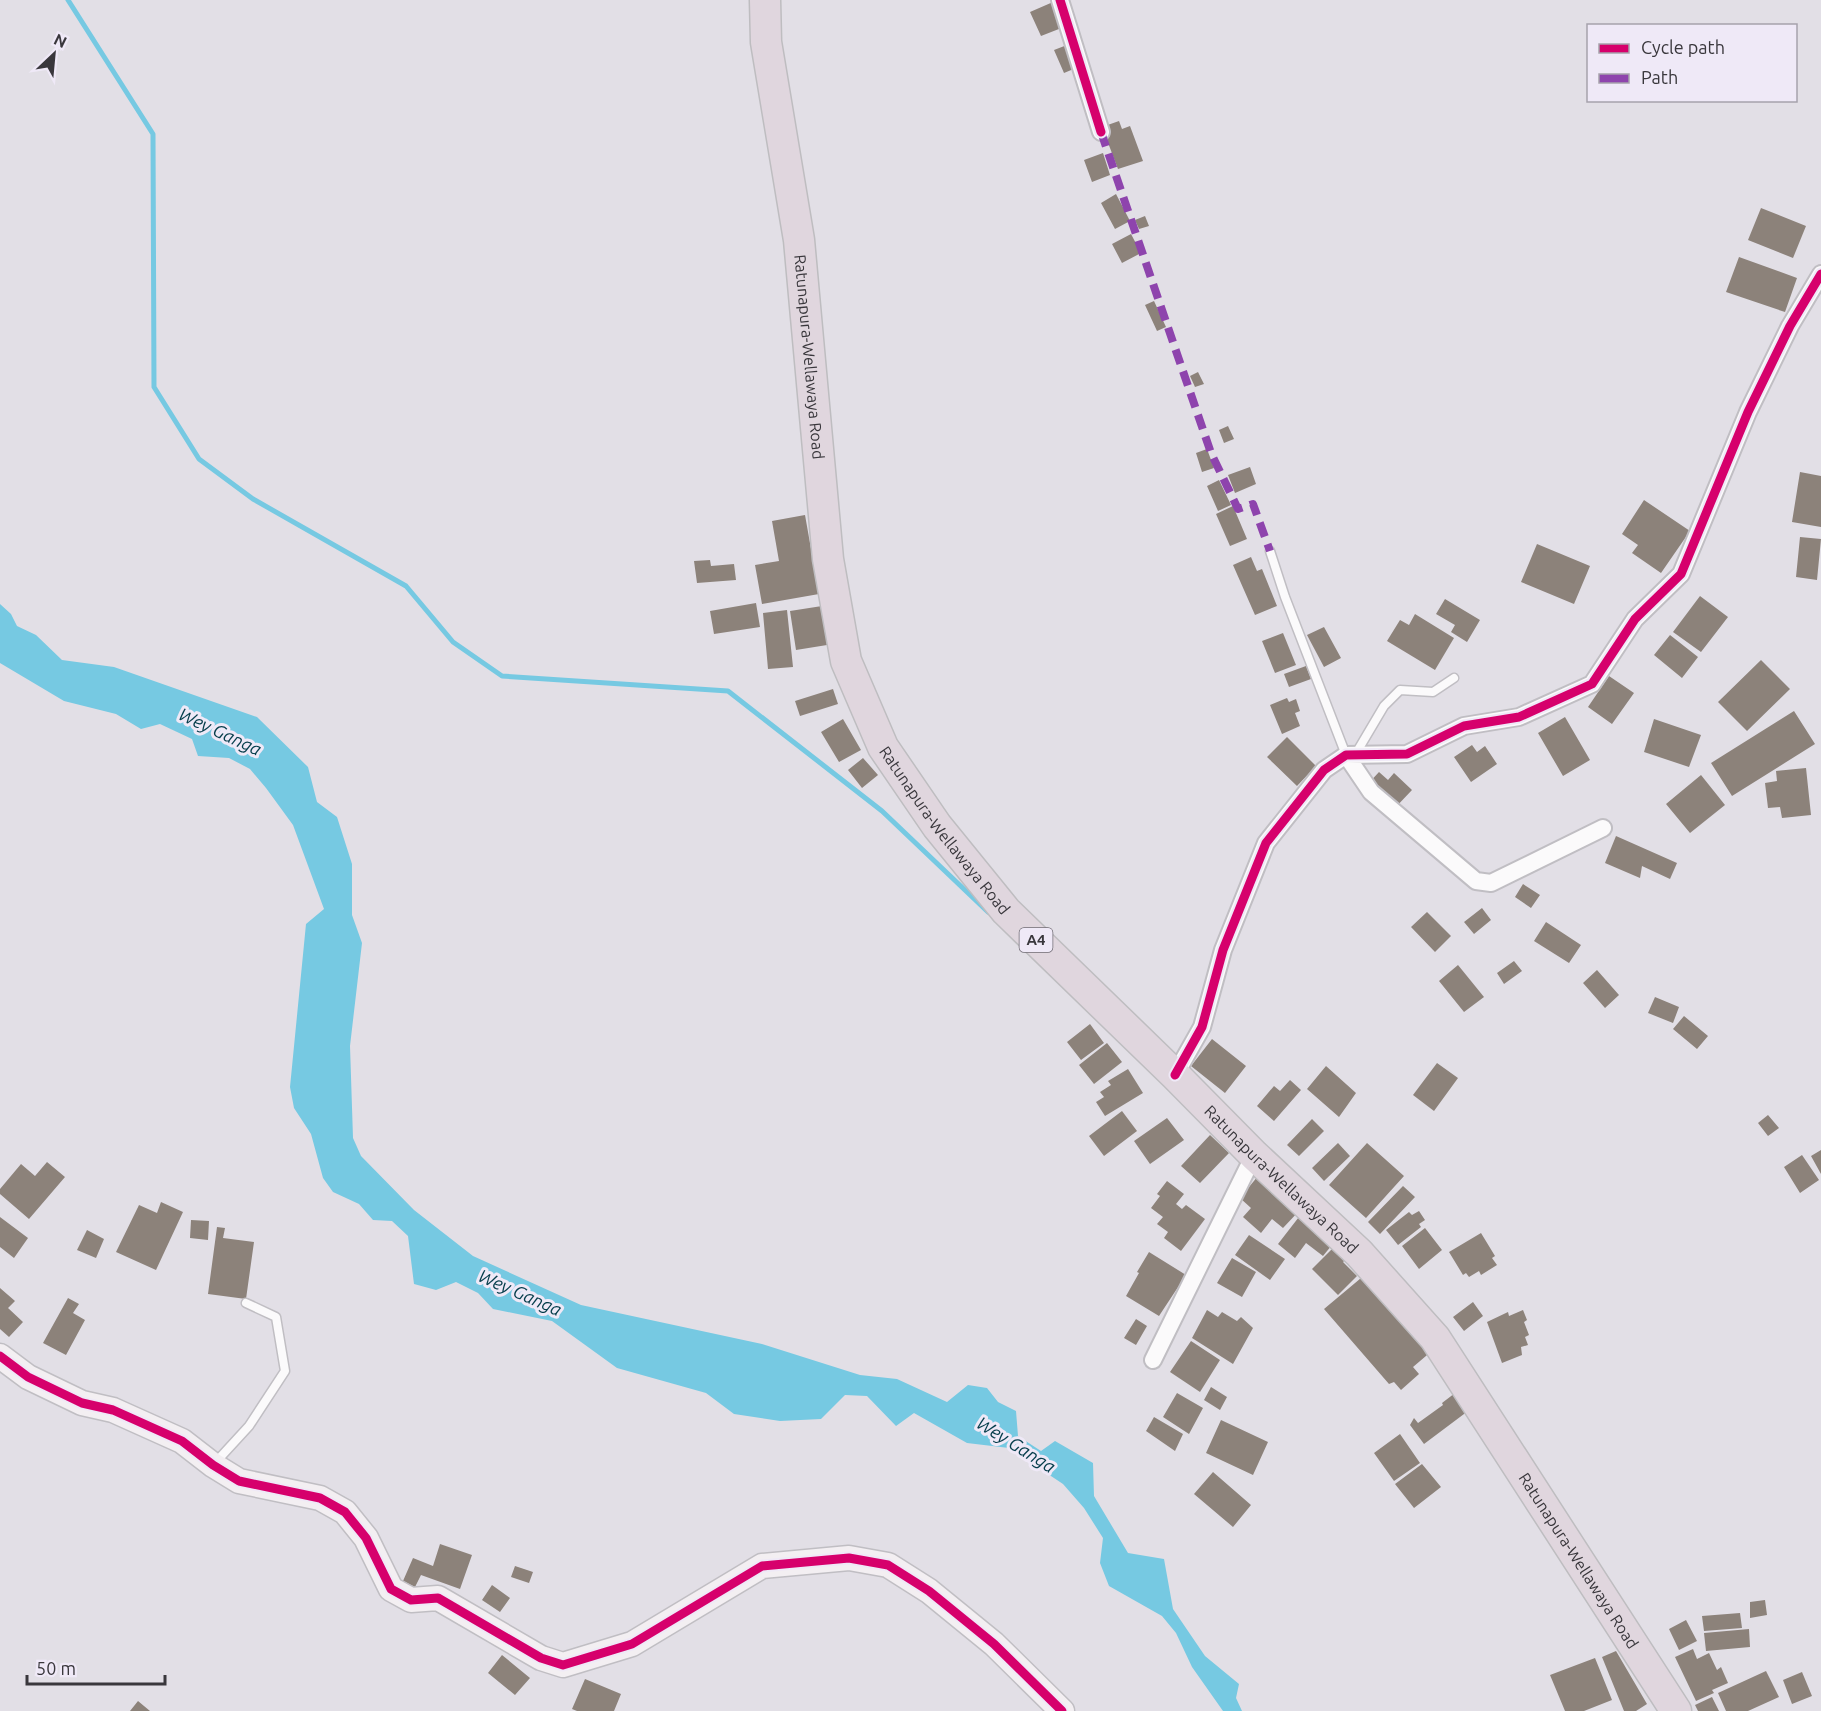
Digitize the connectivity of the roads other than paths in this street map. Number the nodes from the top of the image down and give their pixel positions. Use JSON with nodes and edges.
{"nodes":[{"id":1,"x":765,"y":0,"type":"edge"},
{"id":2,"x":1060,"y":0,"type":"edge"},
{"id":3,"x":1101,"y":132,"type":"dead end"},
{"id":4,"x":1821,"y":274,"type":"edge"},
{"id":5,"x":1270,"y":551,"type":"dead end"},
{"id":6,"x":1454,"y":678,"type":"dead end"},
{"id":7,"x":1351,"y":755,"type":"junction"},
{"id":8,"x":1603,"y":828,"type":"dead end"},
{"id":9,"x":1175,"y":1075,"type":"junction"},
{"id":10,"x":1254,"y":1155,"type":"junction"},
{"id":11,"x":246,"y":1303,"type":"dead end"},
{"id":12,"x":0,"y":1356,"type":"edge"},
{"id":13,"x":1154,"y":1360,"type":"dead end"},
{"id":14,"x":213,"y":1465,"type":"junction"},
{"id":15,"x":1062,"y":1711,"type":"edge"},
{"id":16,"x":1676,"y":1711,"type":"edge"}],
"edges":[{"from":1,"to":9,"type":"highway","name":"Ratunapura-Wellawaya Road","number":"A4"},
{"from":2,"to":3,"type":"street"},
{"from":4,"to":7,"type":"street"},
{"from":5,"to":7,"type":"lane"},
{"from":6,"to":7,"type":"lane"},
{"from":7,"to":8,"type":"street"},
{"from":7,"to":9,"type":"street"},
{"from":9,"to":10,"type":"highway","name":"Ratunapura-Wellawaya Road","number":"A4"},
{"from":10,"to":13,"type":"street"},
{"from":10,"to":16,"type":"highway","name":"Ratunapura-Wellawaya Road","number":"A4"},
{"from":11,"to":14,"type":"lane"},
{"from":12,"to":14,"type":"street"},
{"from":14,"to":15,"type":"street"}]}
